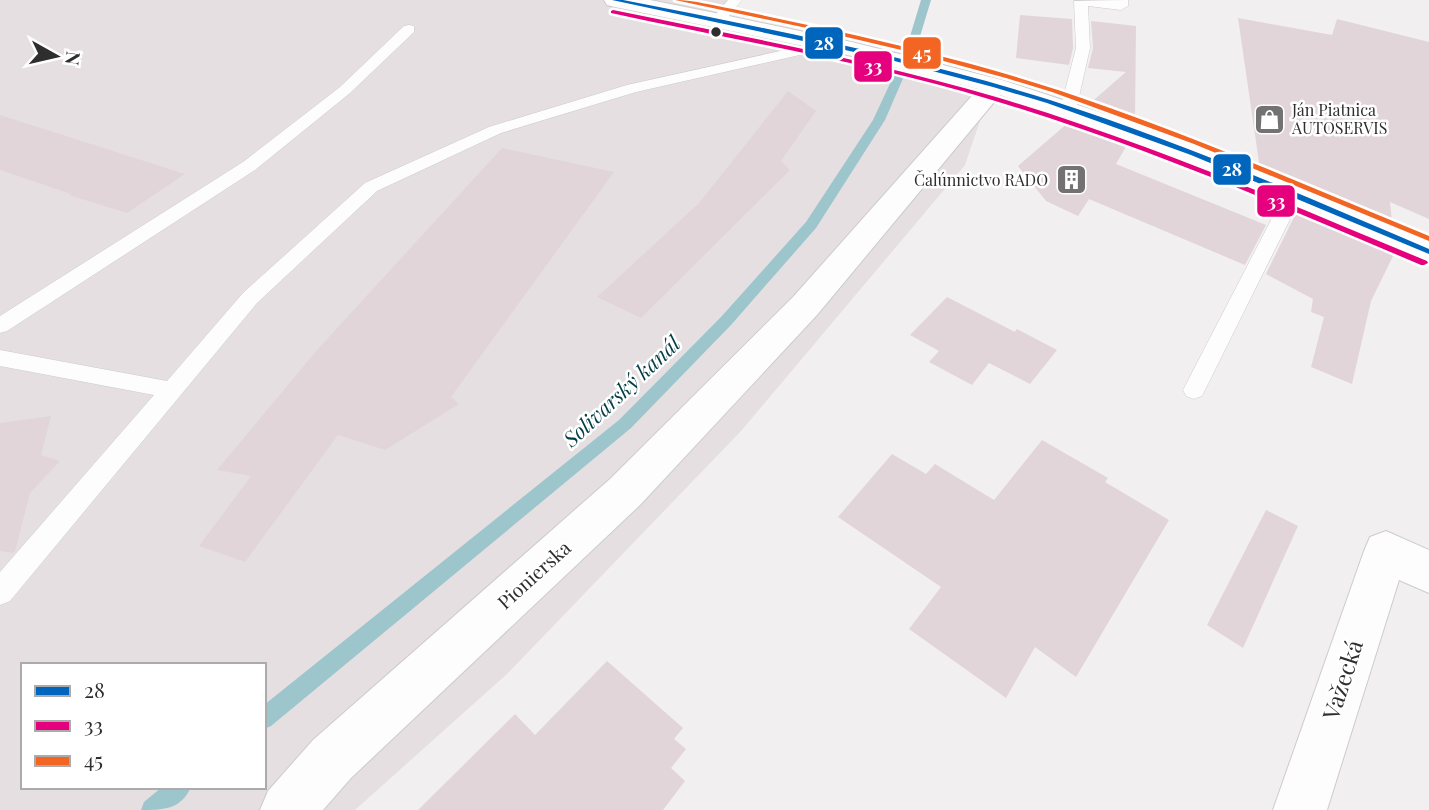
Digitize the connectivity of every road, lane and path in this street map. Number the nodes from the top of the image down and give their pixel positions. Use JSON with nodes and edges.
{"nodes":[{"id":1,"x":615,"y":0,"type":"edge"},
{"id":2,"x":735,"y":0,"type":"edge"},
{"id":3,"x":1121,"y":0,"type":"edge"},
{"id":4,"x":718,"y":20,"type":"junction"},
{"id":5,"x":410,"y":29,"type":"dead end"},
{"id":6,"x":830,"y":44,"type":"junction"},
{"id":7,"x":993,"y":85,"type":"junction"},
{"id":8,"x":1069,"y":110,"type":"junction"},
{"id":9,"x":1293,"y":195,"type":"junction"},
{"id":10,"x":1429,"y":252,"type":"edge"},
{"id":11,"x":0,"y":327,"type":"edge"},
{"id":12,"x":0,"y":358,"type":"edge"},
{"id":13,"x":171,"y":390,"type":"junction"},
{"id":14,"x":1194,"y":390,"type":"dead end"},
{"id":15,"x":1429,"y":572,"type":"edge"},
{"id":16,"x":0,"y":592,"type":"edge"},
{"id":17,"x":287,"y":810,"type":"edge"},
{"id":18,"x":1300,"y":810,"type":"edge"}],
"edges":[{"from":1,"to":4,"type":"street"},
{"from":2,"to":4,"type":"lane"},
{"from":3,"to":8,"type":"lane"},
{"from":4,"to":6,"type":"street"},
{"from":5,"to":11,"type":"lane"},
{"from":6,"to":7,"type":"street"},
{"from":6,"to":13,"type":"lane"},
{"from":7,"to":8,"type":"street"},
{"from":7,"to":17,"type":"street","name":"Pionierska"},
{"from":8,"to":9,"type":"street"},
{"from":9,"to":10,"type":"street"},
{"from":9,"to":14,"type":"lane"},
{"from":12,"to":13,"type":"lane"},
{"from":13,"to":16,"type":"lane"},
{"from":15,"to":18,"type":"street","name":"Važecká"}]}
